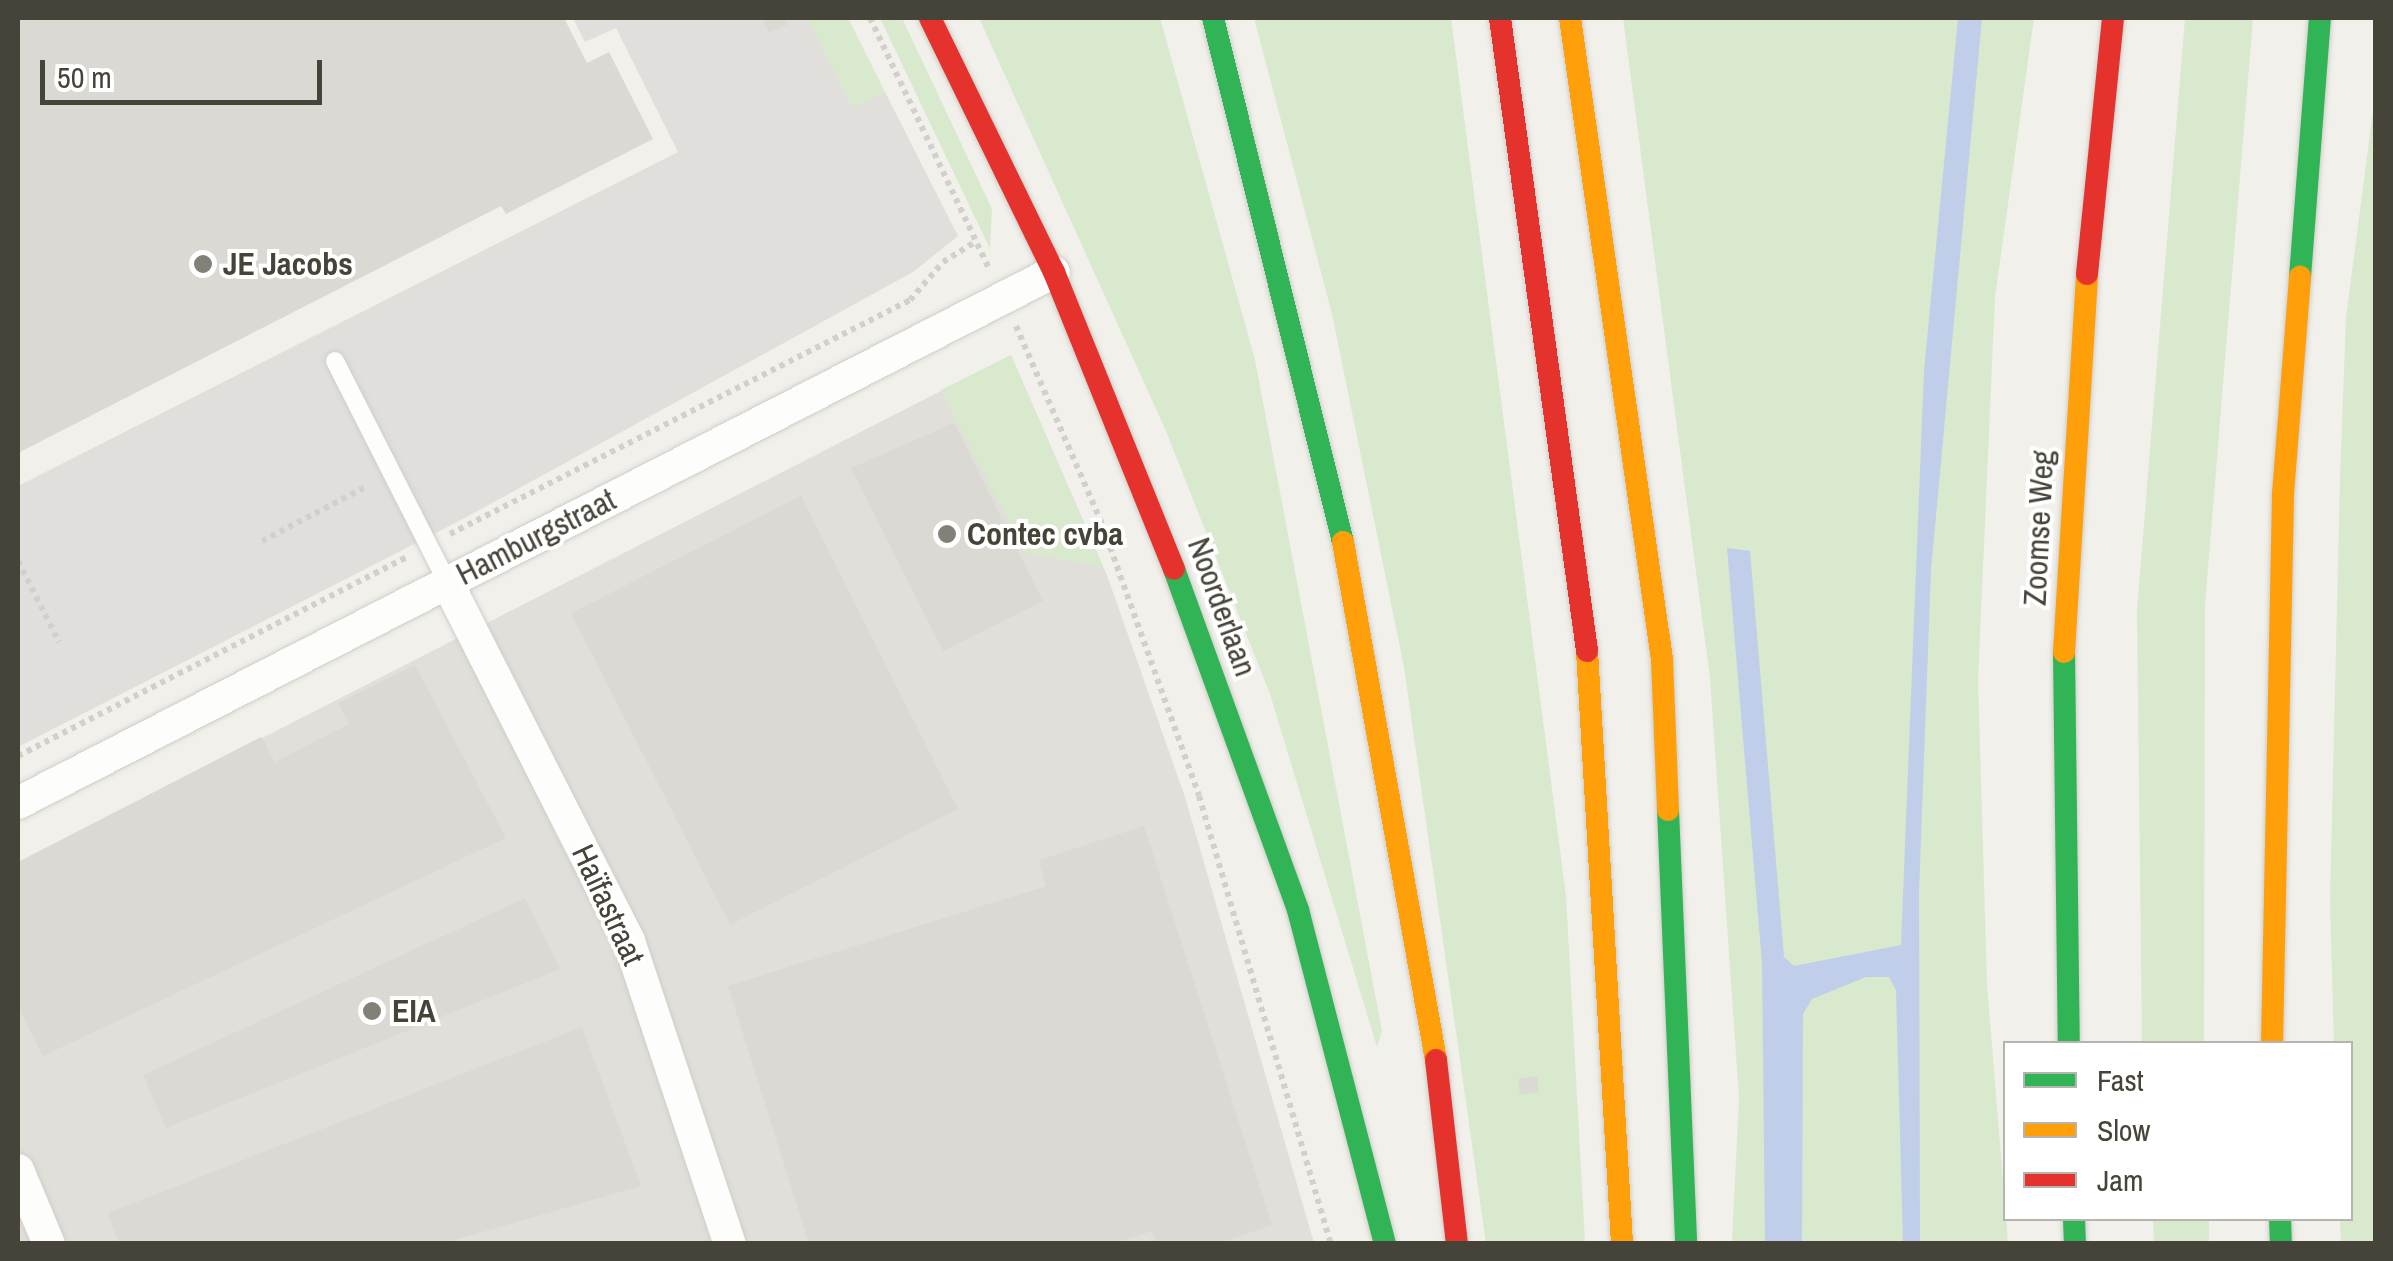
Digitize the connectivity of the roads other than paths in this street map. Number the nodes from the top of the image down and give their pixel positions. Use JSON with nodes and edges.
{"nodes":[{"id":1,"x":930,"y":18,"type":"edge"},
{"id":2,"x":1213,"y":18,"type":"edge"},
{"id":3,"x":1500,"y":18,"type":"edge"},
{"id":4,"x":1570,"y":18,"type":"edge"},
{"id":5,"x":2113,"y":18,"type":"edge"},
{"id":6,"x":2320,"y":18,"type":"edge"},
{"id":7,"x":1054,"y":272,"type":"junction"},
{"id":8,"x":335,"y":361,"type":"dead end"},
{"id":9,"x":448,"y":582,"type":"junction"},
{"id":10,"x":18,"y":803,"type":"edge"},
{"id":11,"x":2069,"y":1041,"type":"edge"},
{"id":12,"x":2272,"y":1041,"type":"edge"},
{"id":13,"x":18,"y":1170,"type":"edge"},
{"id":14,"x":48,"y":1244,"type":"edge"},
{"id":15,"x":730,"y":1244,"type":"edge"},
{"id":16,"x":1385,"y":1244,"type":"edge"},
{"id":17,"x":1457,"y":1244,"type":"edge"},
{"id":18,"x":1622,"y":1244,"type":"edge"},
{"id":19,"x":1686,"y":1244,"type":"edge"}],
"edges":[{"from":1,"to":7,"type":"main road","name":"Noorderlaan"},
{"from":2,"to":17,"type":"main road"},
{"from":3,"to":18,"type":"main road"},
{"from":4,"to":19,"type":"main road"},
{"from":5,"to":11,"type":"main road","name":"Zoomse Weg"},
{"from":6,"to":12,"type":"main road"},
{"from":7,"to":9,"type":"street","name":"Hamburgstraat"},
{"from":7,"to":16,"type":"main road","name":"Noorderlaan"},
{"from":8,"to":9,"type":"lane"},
{"from":9,"to":10,"type":"street","name":"Hamburgstraat"},
{"from":9,"to":15,"type":"street","name":"Haïfastraat"},
{"from":13,"to":14,"type":"street"}]}
